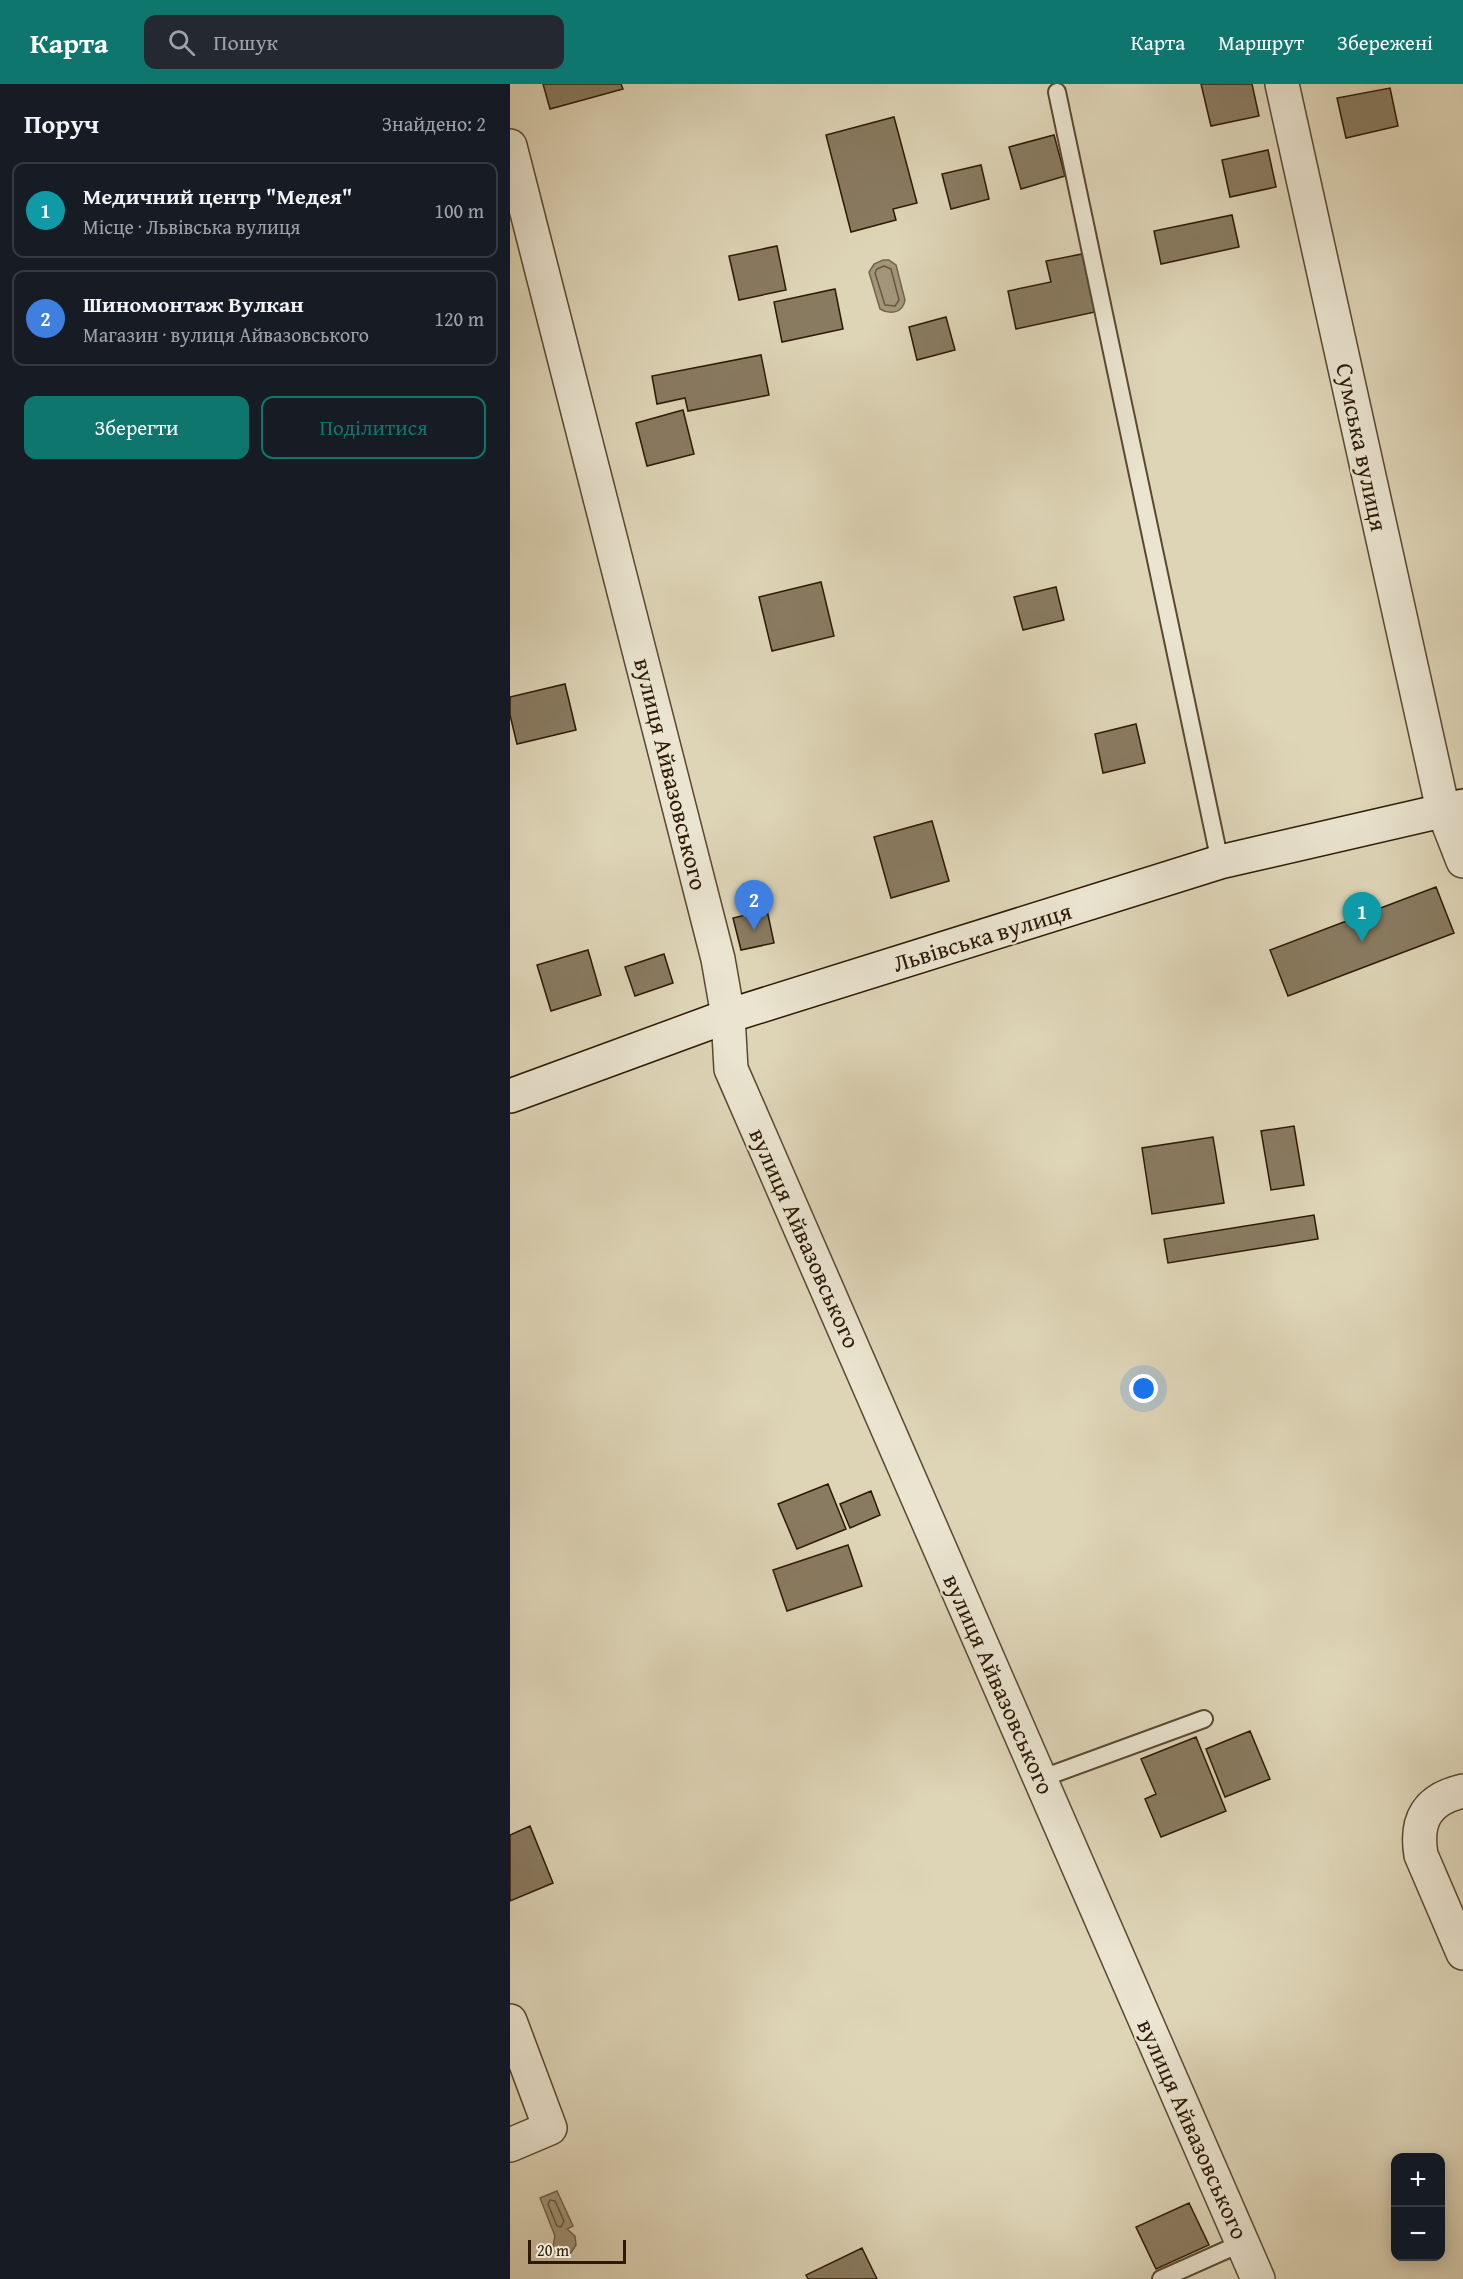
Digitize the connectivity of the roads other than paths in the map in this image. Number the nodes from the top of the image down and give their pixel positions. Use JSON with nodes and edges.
{"nodes":[{"id":1,"x":1282,"y":84,"type":"edge"},
{"id":2,"x":1057,"y":92,"type":"dead end"},
{"id":3,"x":510,"y":146,"type":"edge"},
{"id":4,"x":1453,"y":808,"type":"edge"},
{"id":5,"x":1463,"y":861,"type":"edge"},
{"id":6,"x":1220,"y":862,"type":"junction"},
{"id":7,"x":728,"y":1016,"type":"junction"},
{"id":8,"x":510,"y":1096,"type":"edge"},
{"id":9,"x":1204,"y":1719,"type":"dead end"},
{"id":10,"x":1040,"y":1779,"type":"junction"},
{"id":11,"x":1463,"y":1791,"type":"edge"},
{"id":12,"x":1463,"y":1953,"type":"edge"},
{"id":13,"x":510,"y":2021,"type":"edge"},
{"id":14,"x":510,"y":2145,"type":"edge"},
{"id":15,"x":1242,"y":2243,"type":"junction"},
{"id":16,"x":1161,"y":2279,"type":"edge"},
{"id":17,"x":1258,"y":2279,"type":"edge"}],
"edges":[{"from":1,"to":4,"type":"street","name":"Сумська вулиця"},
{"from":2,"to":6,"type":"lane"},
{"from":3,"to":7,"type":"street","name":"вулиця Айвазовського"},
{"from":4,"to":5,"type":"street","name":"Сумська вулиця"},
{"from":4,"to":6,"type":"street","name":"Львівська вулиця"},
{"from":6,"to":7,"type":"street","name":"Львівська вулиця"},
{"from":7,"to":8,"type":"street","name":"Львівська вулиця"},
{"from":7,"to":10,"type":"street","name":"вулиця Айвазовського"},
{"from":9,"to":10,"type":"lane"},
{"from":10,"to":15,"type":"street","name":"вулиця Айвазовського"},
{"from":11,"to":12,"type":"street"},
{"from":13,"to":14,"type":"street"},
{"from":15,"to":16,"type":"lane"},
{"from":15,"to":17,"type":"street","name":"вулиця Айвазовського"}]}
